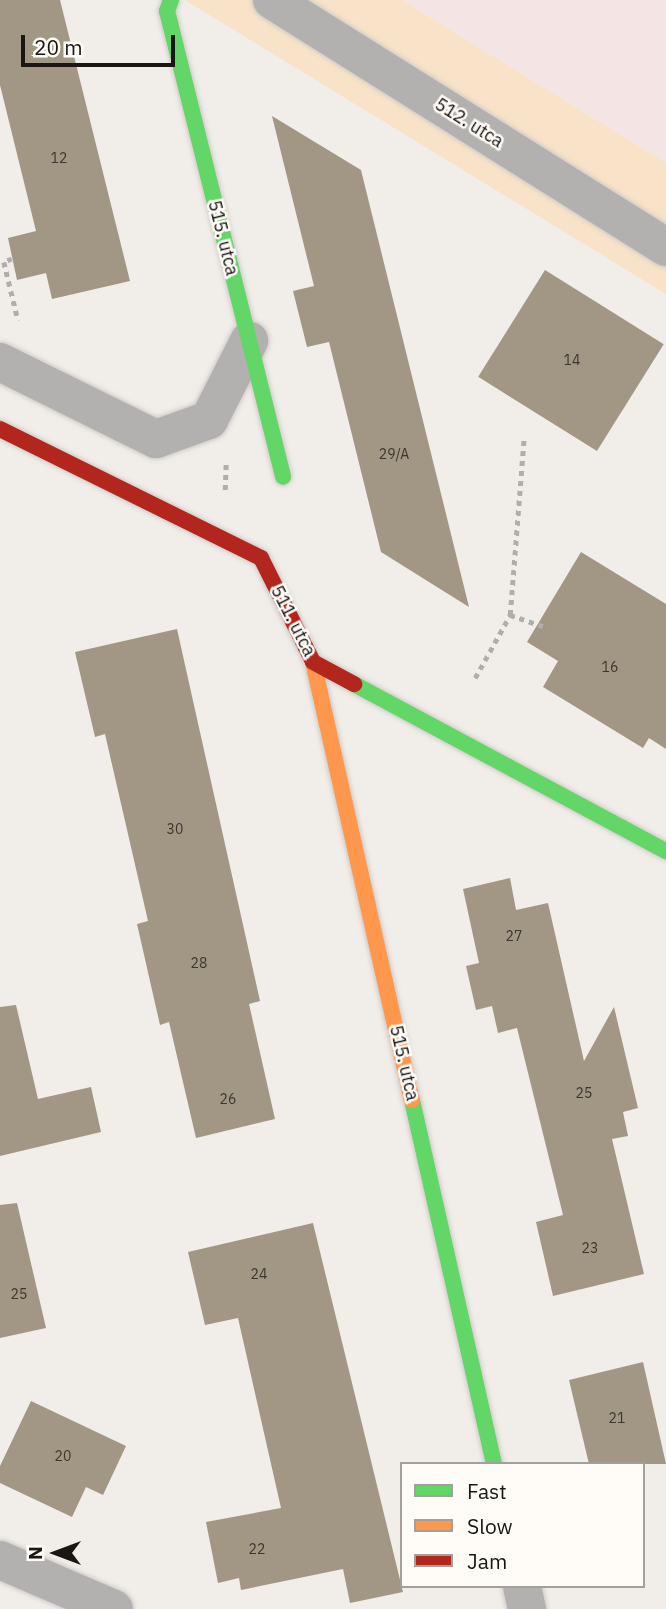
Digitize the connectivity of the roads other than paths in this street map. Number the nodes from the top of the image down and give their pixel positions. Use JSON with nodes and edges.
{"nodes":[{"id":1,"x":171,"y":0,"type":"edge"},
{"id":2,"x":272,"y":0,"type":"edge"},
{"id":3,"x":666,"y":247,"type":"edge"},
{"id":4,"x":248,"y":341,"type":"junction"},
{"id":5,"x":0,"y":362,"type":"edge"},
{"id":6,"x":0,"y":429,"type":"edge"},
{"id":7,"x":283,"y":477,"type":"dead end"},
{"id":8,"x":313,"y":662,"type":"junction"},
{"id":9,"x":666,"y":851,"type":"edge"},
{"id":10,"x":494,"y":1462,"type":"edge"},
{"id":11,"x":0,"y":1560,"type":"edge"},
{"id":12,"x":522,"y":1588,"type":"edge"},
{"id":13,"x":114,"y":1609,"type":"edge"},
{"id":14,"x":527,"y":1609,"type":"edge"}],
"edges":[{"from":1,"to":4,"type":"street","name":"515. utca"},
{"from":2,"to":3,"type":"street","name":"512. utca"},
{"from":4,"to":5,"type":"street"},
{"from":4,"to":7,"type":"street","name":"515. utca"},
{"from":6,"to":8,"type":"street","name":"511. utca"},
{"from":8,"to":9,"type":"street","name":"511. utca"},
{"from":8,"to":10,"type":"street","name":"515. utca"},
{"from":11,"to":13,"type":"street"},
{"from":12,"to":14,"type":"street"}]}
